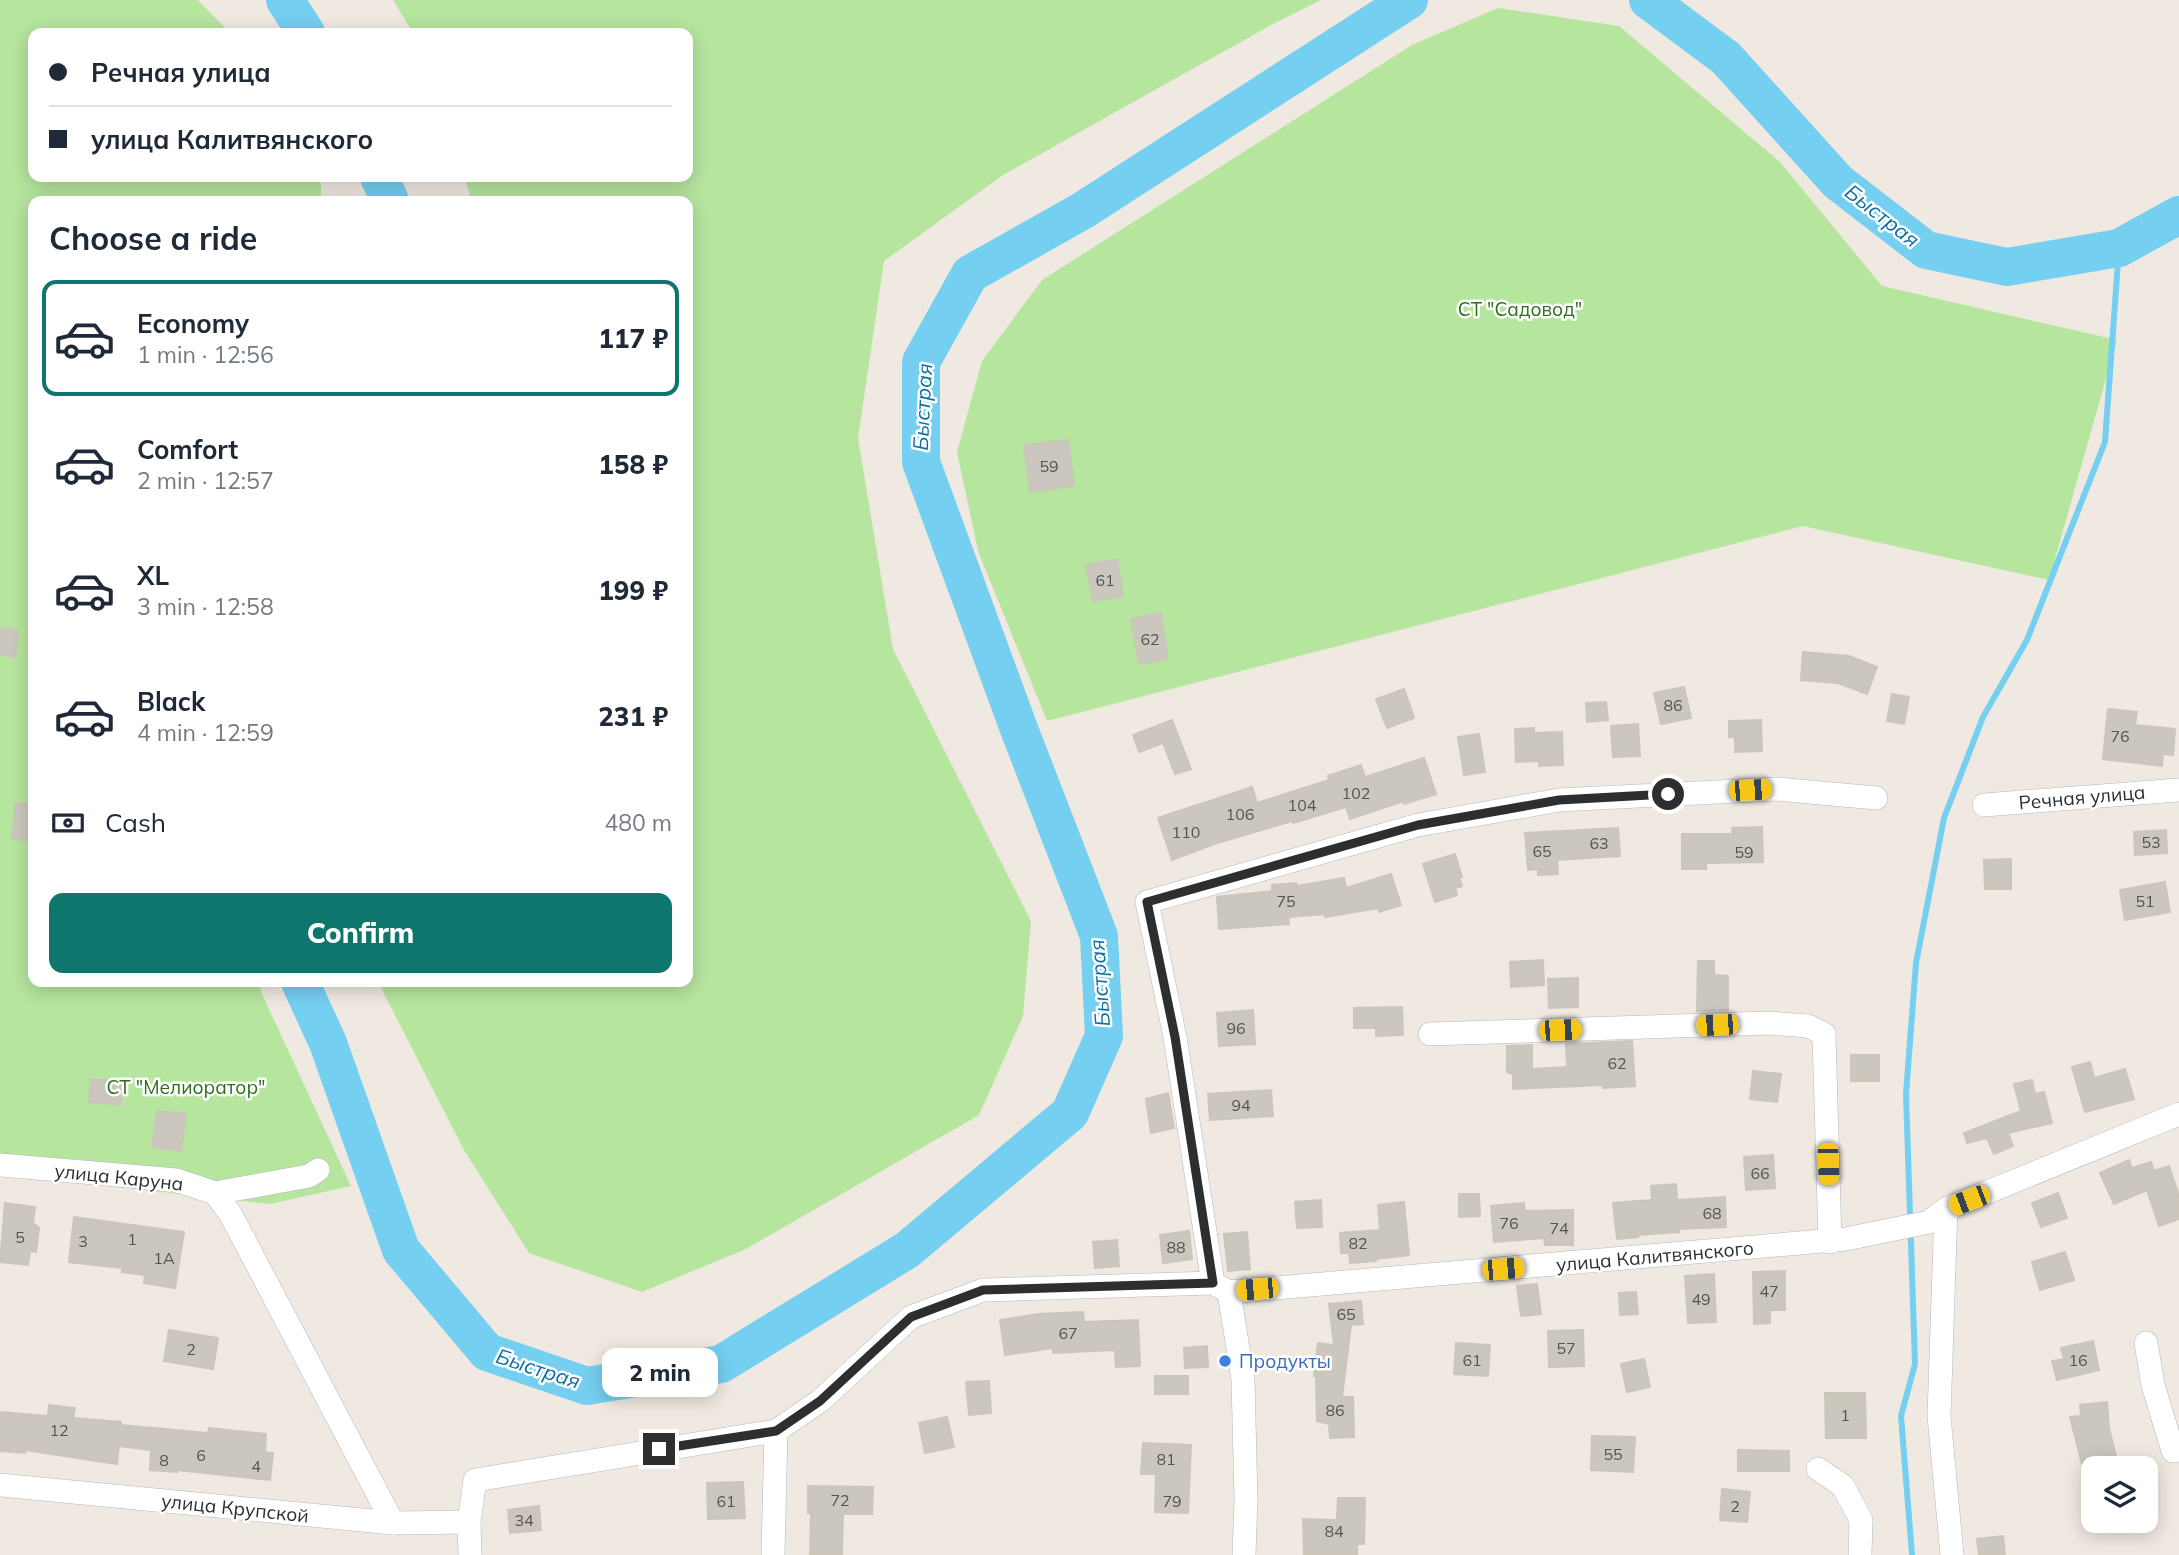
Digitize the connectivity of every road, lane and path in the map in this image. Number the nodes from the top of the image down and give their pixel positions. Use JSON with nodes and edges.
{"nodes":[{"id":1,"x":2179,"y":790,"type":"edge"},
{"id":2,"x":1876,"y":798,"type":"dead end"},
{"id":3,"x":1984,"y":805,"type":"dead end"},
{"id":4,"x":1430,"y":1034,"type":"dead end"},
{"id":5,"x":2179,"y":1114,"type":"edge"},
{"id":6,"x":0,"y":1165,"type":"edge"},
{"id":7,"x":318,"y":1170,"type":"dead end"},
{"id":8,"x":215,"y":1193,"type":"junction"},
{"id":9,"x":1938,"y":1215,"type":"junction"},
{"id":10,"x":1838,"y":1240,"type":"junction"},
{"id":11,"x":1221,"y":1287,"type":"junction"},
{"id":12,"x":2146,"y":1343,"type":"dead end"},
{"id":13,"x":776,"y":1431,"type":"junction"},
{"id":14,"x":2179,"y":1450,"type":"edge"},
{"id":15,"x":1818,"y":1469,"type":"dead end"},
{"id":16,"x":0,"y":1485,"type":"edge"},
{"id":17,"x":469,"y":1522,"type":"junction"},
{"id":18,"x":393,"y":1523,"type":"junction"},
{"id":19,"x":470,"y":1555,"type":"edge"},
{"id":20,"x":773,"y":1555,"type":"edge"},
{"id":21,"x":1244,"y":1555,"type":"edge"},
{"id":22,"x":1860,"y":1555,"type":"edge"},
{"id":23,"x":1952,"y":1555,"type":"edge"}],
"edges":[{"from":1,"to":3,"type":"street","name":"Речная улица"},
{"from":2,"to":11,"type":"street"},
{"from":4,"to":10,"type":"street"},
{"from":5,"to":9,"type":"street","name":"улица Калитвянского"},
{"from":6,"to":8,"type":"street","name":"улица Каруна"},
{"from":7,"to":8,"type":"street","name":"улица Каруна"},
{"from":8,"to":18,"type":"street"},
{"from":9,"to":10,"type":"street","name":"улица Калитвянского"},
{"from":9,"to":23,"type":"street"},
{"from":10,"to":11,"type":"street","name":"улица Калитвянского"},
{"from":11,"to":13,"type":"street","name":"улица Калитвянского"},
{"from":11,"to":21,"type":"street"},
{"from":12,"to":14,"type":"street"},
{"from":13,"to":17,"type":"street","name":"улица Калитвянского"},
{"from":13,"to":20,"type":"street"},
{"from":15,"to":22,"type":"street"},
{"from":16,"to":18,"type":"street","name":"улица Крупской"},
{"from":17,"to":18,"type":"street","name":"улица Крупской"},
{"from":17,"to":19,"type":"street"}]}
